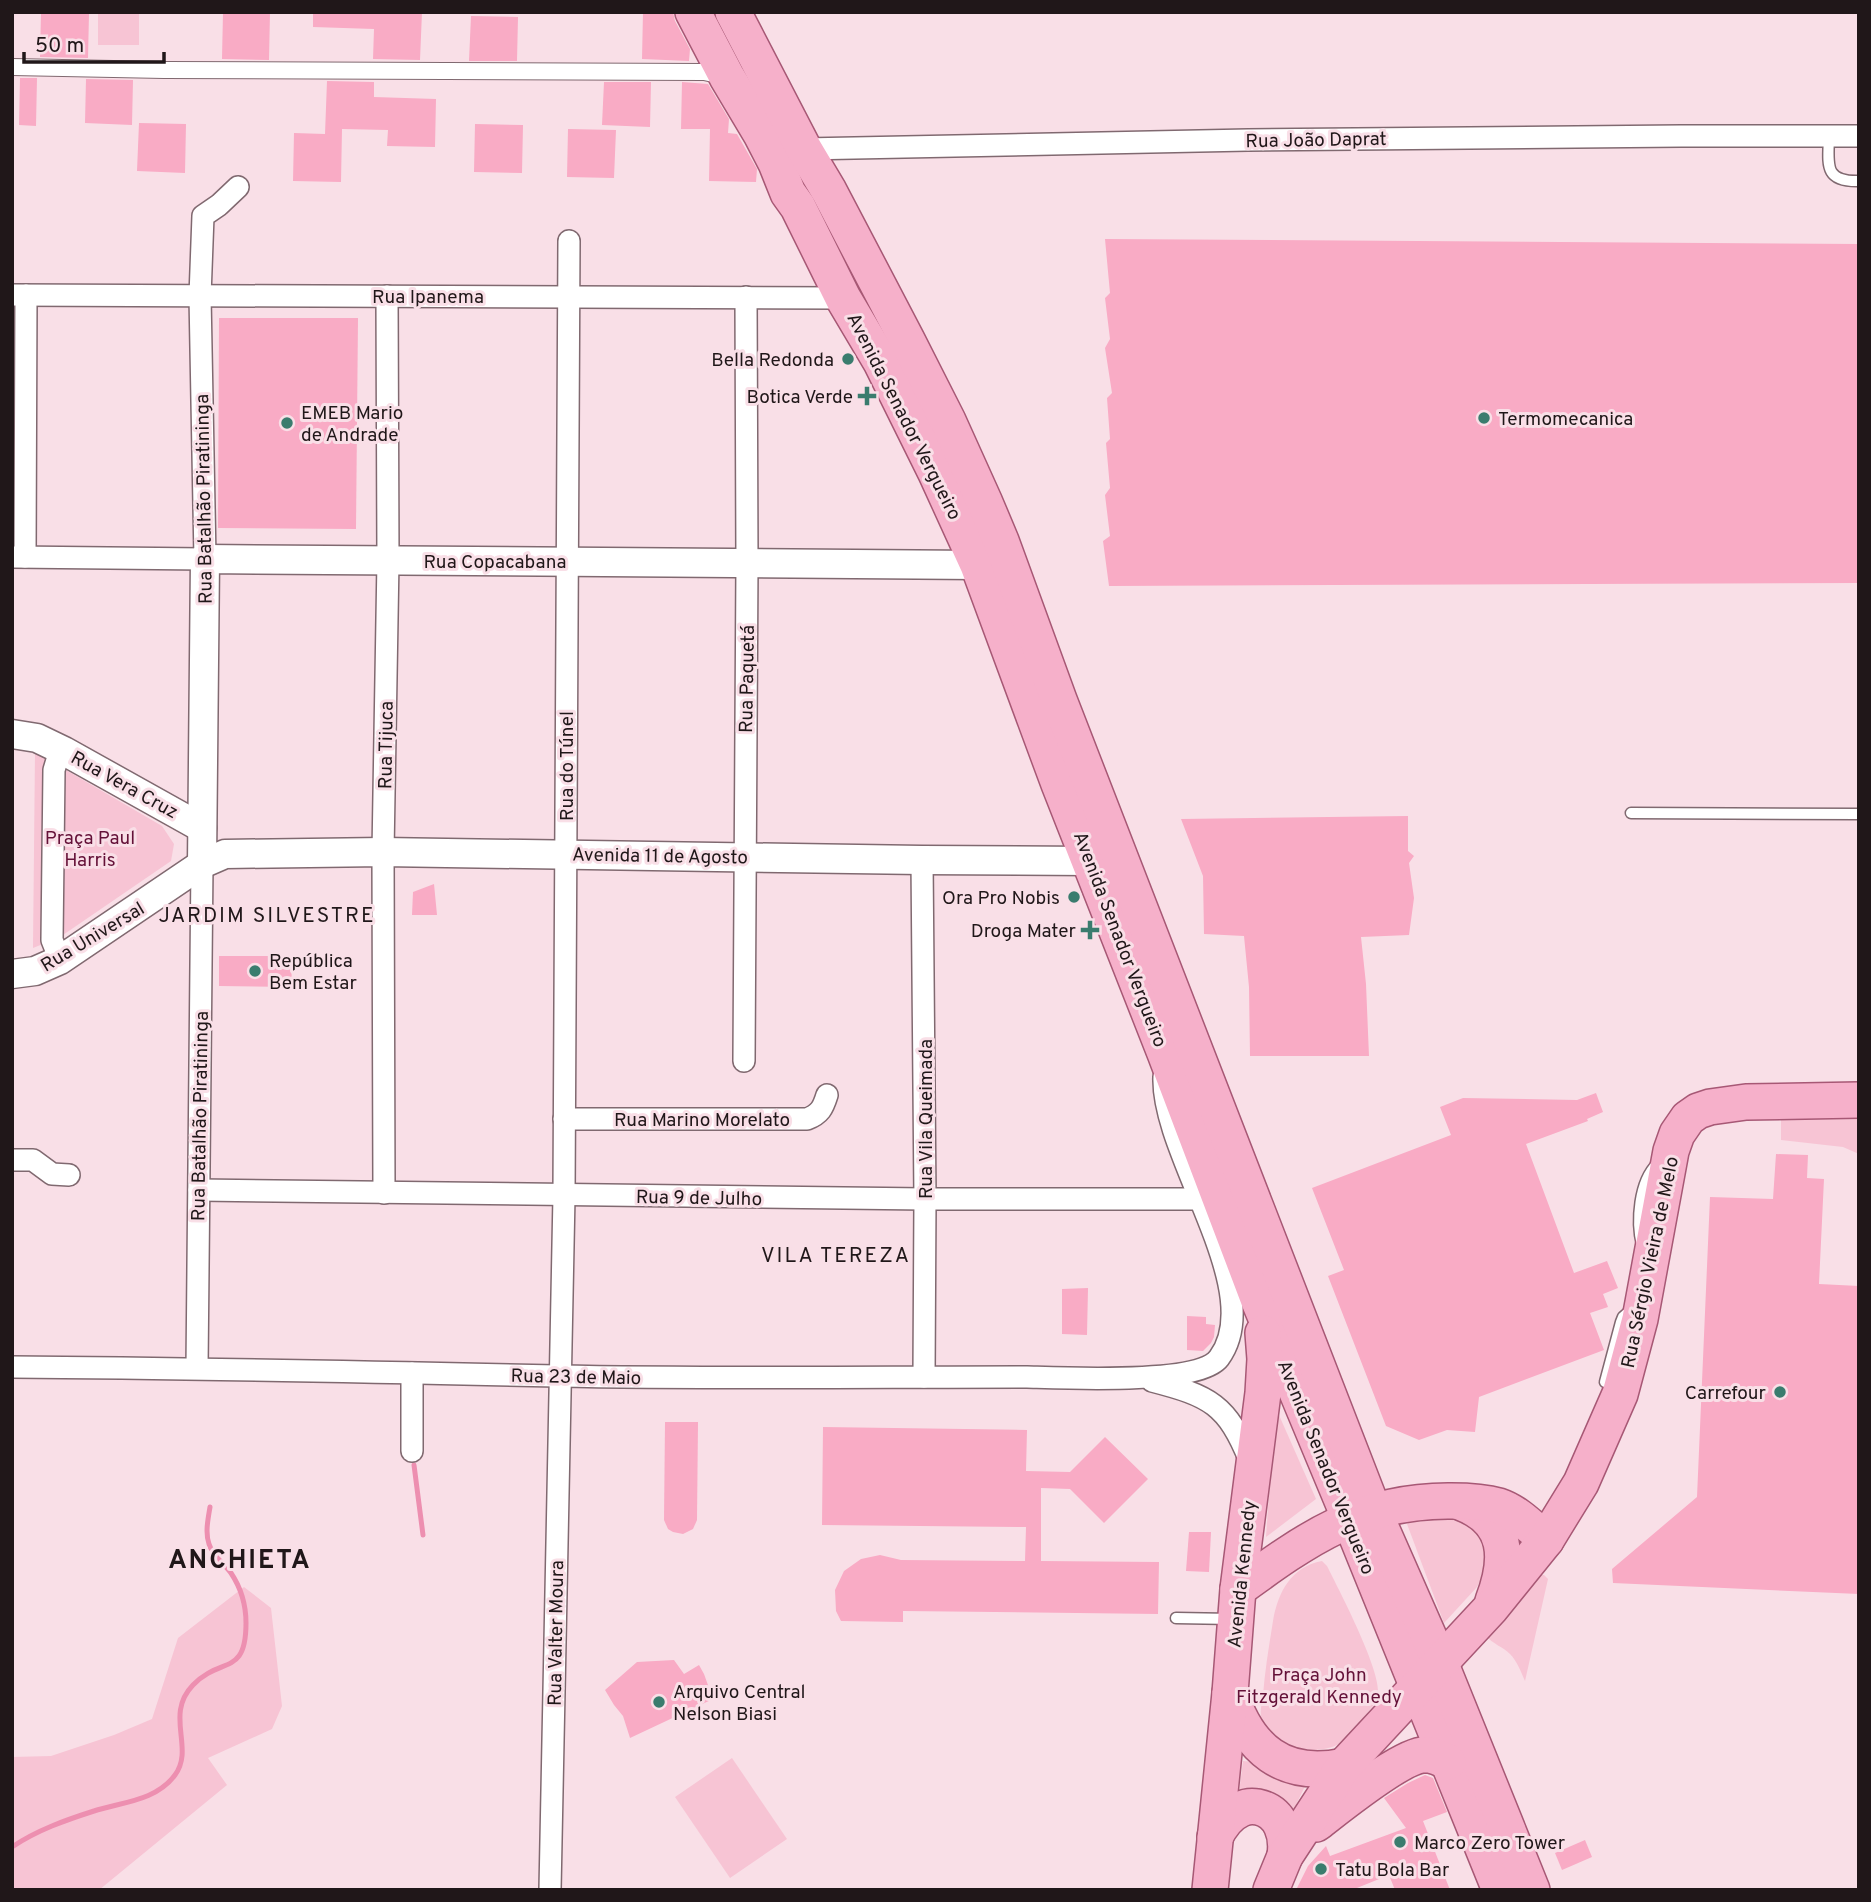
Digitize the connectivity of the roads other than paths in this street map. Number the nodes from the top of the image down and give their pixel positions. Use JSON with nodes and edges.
{"nodes":[{"id":1,"x":693,"y":12,"type":"edge"},
{"id":2,"x":733,"y":12,"type":"edge"},
{"id":3,"x":12,"y":67,"type":"edge"},
{"id":4,"x":727,"y":77,"type":"junction"},
{"id":5,"x":1859,"y":136,"type":"edge"},
{"id":6,"x":1829,"y":137,"type":"junction"},
{"id":7,"x":790,"y":156,"type":"junction"},
{"id":8,"x":1859,"y":181,"type":"edge"},
{"id":9,"x":238,"y":187,"type":"dead end"},
{"id":10,"x":569,"y":241,"type":"dead end"},
{"id":11,"x":19,"y":295,"type":"edge"},
{"id":12,"x":200,"y":296,"type":"junction"},
{"id":13,"x":387,"y":296,"type":"junction"},
{"id":14,"x":569,"y":297,"type":"junction"},
{"id":15,"x":746,"y":297,"type":"junction"},
{"id":16,"x":843,"y":298,"type":"junction"},
{"id":17,"x":19,"y":557,"type":"edge"},
{"id":18,"x":205,"y":558,"type":"junction"},
{"id":19,"x":388,"y":560,"type":"junction"},
{"id":20,"x":567,"y":561,"type":"junction"},
{"id":21,"x":747,"y":563,"type":"junction"},
{"id":22,"x":978,"y":565,"type":"junction"},
{"id":23,"x":12,"y":734,"type":"edge"},
{"id":24,"x":64,"y":751,"type":"junction"},
{"id":25,"x":1630,"y":813,"type":"dead end"},
{"id":26,"x":1859,"y":814,"type":"edge"},
{"id":27,"x":202,"y":828,"type":"junction"},
{"id":28,"x":383,"y":852,"type":"junction"},
{"id":29,"x":565,"y":854,"type":"junction"},
{"id":30,"x":1104,"y":855,"type":"junction"},
{"id":31,"x":744,"y":857,"type":"junction"},
{"id":32,"x":922,"y":860,"type":"junction"},
{"id":33,"x":202,"y":864,"type":"junction"},
{"id":34,"x":60,"y":960,"type":"junction"},
{"id":35,"x":12,"y":974,"type":"edge"},
{"id":36,"x":1165,"y":1053,"type":"junction"},
{"id":37,"x":744,"y":1061,"type":"dead end"},
{"id":38,"x":827,"y":1095,"type":"dead end"},
{"id":39,"x":1859,"y":1100,"type":"edge"},
{"id":40,"x":564,"y":1119,"type":"junction"},
{"id":41,"x":12,"y":1160,"type":"edge"},
{"id":42,"x":69,"y":1175,"type":"dead end"},
{"id":43,"x":198,"y":1191,"type":"junction"},
{"id":44,"x":384,"y":1193,"type":"junction"},
{"id":45,"x":564,"y":1196,"type":"junction"},
{"id":46,"x":925,"y":1199,"type":"junction"},
{"id":47,"x":1199,"y":1199,"type":"junction"},
{"id":48,"x":1259,"y":1301,"type":"junction"},
{"id":49,"x":1643,"y":1303,"type":"junction"},
{"id":50,"x":12,"y":1367,"type":"edge"},
{"id":51,"x":197,"y":1368,"type":"junction"},
{"id":52,"x":411,"y":1373,"type":"junction"},
{"id":53,"x":559,"y":1376,"type":"junction"},
{"id":54,"x":924,"y":1377,"type":"junction"},
{"id":55,"x":1139,"y":1378,"type":"junction"},
{"id":56,"x":1604,"y":1388,"type":"dead end"},
{"id":57,"x":412,"y":1451,"type":"dead end"},
{"id":58,"x":1253,"y":1468,"type":"junction"},
{"id":59,"x":1458,"y":1501,"type":"junction"},
{"id":60,"x":1361,"y":1516,"type":"junction"},
{"id":61,"x":1546,"y":1540,"type":"junction"},
{"id":62,"x":1236,"y":1604,"type":"junction"},
{"id":63,"x":1490,"y":1608,"type":"junction"},
{"id":64,"x":1176,"y":1618,"type":"dead end"},
{"id":65,"x":1428,"y":1674,"type":"junction"},
{"id":66,"x":1230,"y":1693,"type":"junction"},
{"id":67,"x":1448,"y":1762,"type":"junction"},
{"id":68,"x":1344,"y":1766,"type":"junction"},
{"id":69,"x":1214,"y":1836,"type":"junction"},
{"id":70,"x":1288,"y":1852,"type":"junction"},
{"id":71,"x":550,"y":1890,"type":"edge"},
{"id":72,"x":1210,"y":1890,"type":"edge"},
{"id":73,"x":1271,"y":1890,"type":"edge"},
{"id":74,"x":1500,"y":1890,"type":"edge"},
{"id":75,"x":1531,"y":1890,"type":"edge"}],
"edges":[{"from":1,"to":4,"type":"main road","name":"Avenida Senador Vergueiro"},
{"from":2,"to":7,"type":"main road","name":"Avenida Senador Vergueiro"},
{"from":3,"to":4,"type":"street"},
{"from":4,"to":7,"type":"main road","name":"Avenida Senador Vergueiro"},
{"from":5,"to":6,"type":"street","name":"Rua João Daprat"},
{"from":6,"to":7,"type":"street","name":"Rua João Daprat"},
{"from":6,"to":8,"type":"lane"},
{"from":7,"to":16,"type":"main road","name":"Avenida Senador Vergueiro"},
{"from":7,"to":30,"type":"main road","name":"Avenida Senador Vergueiro"},
{"from":9,"to":12,"type":"street","name":"Rua Batalhão Piratininga"},
{"from":10,"to":14,"type":"street","name":"Rua do Túnel"},
{"from":11,"to":12,"type":"street","name":"Rua Ipanema"},
{"from":11,"to":17,"type":"street"},
{"from":12,"to":13,"type":"street","name":"Rua Ipanema"},
{"from":12,"to":18,"type":"street","name":"Rua Batalhão Piratininga"},
{"from":13,"to":14,"type":"street","name":"Rua Ipanema"},
{"from":13,"to":19,"type":"street","name":"Rua Tijuca"},
{"from":14,"to":15,"type":"street","name":"Rua Ipanema"},
{"from":14,"to":20,"type":"street","name":"Rua do Túnel"},
{"from":15,"to":16,"type":"street","name":"Rua Ipanema"},
{"from":15,"to":21,"type":"street","name":"Rua Paquetá"},
{"from":16,"to":22,"type":"main road","name":"Avenida Senador Vergueiro"},
{"from":17,"to":18,"type":"street","name":"Rua Copacabana"},
{"from":18,"to":19,"type":"street","name":"Rua Copacabana"},
{"from":18,"to":27,"type":"street","name":"Rua Batalhão Piratininga"},
{"from":19,"to":20,"type":"street","name":"Rua Copacabana"},
{"from":19,"to":28,"type":"street","name":"Rua Tijuca"},
{"from":20,"to":21,"type":"street","name":"Rua Copacabana"},
{"from":20,"to":29,"type":"street","name":"Rua do Túnel"},
{"from":21,"to":22,"type":"street","name":"Rua Copacabana"},
{"from":21,"to":31,"type":"street","name":"Rua Paquetá"},
{"from":22,"to":30,"type":"main road","name":"Avenida Senador Vergueiro"},
{"from":23,"to":24,"type":"street","name":"Rua Vera Cruz"},
{"from":24,"to":27,"type":"street","name":"Rua Vera Cruz"},
{"from":24,"to":34,"type":"street"},
{"from":25,"to":26,"type":"lane"},
{"from":27,"to":33,"type":"street","name":"Rua Vera Cruz"},
{"from":28,"to":29,"type":"street","name":"Avenida 11 de Agosto"},
{"from":28,"to":33,"type":"street","name":"Avenida 11 de Agosto"},
{"from":28,"to":44,"type":"street","name":"Rua Tijuca"},
{"from":29,"to":31,"type":"street","name":"Avenida 11 de Agosto"},
{"from":29,"to":40,"type":"street","name":"Rua do Túnel"},
{"from":30,"to":32,"type":"street","name":"Avenida 11 de Agosto"},
{"from":30,"to":36,"type":"main road","name":"Avenida Senador Vergueiro"},
{"from":30,"to":60,"type":"main road","name":"Avenida Senador Vergueiro"},
{"from":31,"to":32,"type":"street","name":"Avenida 11 de Agosto"},
{"from":31,"to":37,"type":"street","name":"Rua Paquetá"},
{"from":32,"to":46,"type":"street","name":"Rua Vila Queimada"},
{"from":33,"to":34,"type":"street","name":"Rua Universal"},
{"from":33,"to":43,"type":"street","name":"Rua Batalhão Piratininga"},
{"from":34,"to":35,"type":"street","name":"Rua Universal"},
{"from":36,"to":47,"type":"street"},
{"from":36,"to":48,"type":"main road","name":"Avenida Senador Vergueiro"},
{"from":38,"to":40,"type":"street","name":"Rua Marino Morelato"},
{"from":39,"to":49,"type":"main road","name":"Rua Sérgio Vieira de Melo"},
{"from":40,"to":45,"type":"street","name":"Rua do Túnel"},
{"from":41,"to":42,"type":"street"},
{"from":43,"to":44,"type":"street","name":"Rua 9 de Julho"},
{"from":43,"to":51,"type":"street","name":"Rua Batalhão Piratininga"},
{"from":44,"to":45,"type":"street","name":"Rua 9 de Julho"},
{"from":45,"to":46,"type":"street","name":"Rua 9 de Julho"},
{"from":45,"to":53,"type":"street","name":"Rua do Túnel"},
{"from":46,"to":47,"type":"street","name":"Rua 9 de Julho"},
{"from":46,"to":54,"type":"street","name":"Rua Vila Queimada"},
{"from":47,"to":55,"type":"street","name":"Rua 23 de Maio"},
{"from":48,"to":58,"type":"main road","name":"Avenida Kennedy"},
{"from":48,"to":60,"type":"main road","name":"Avenida Senador Vergueiro"},
{"from":49,"to":56,"type":"lane"},
{"from":49,"to":61,"type":"main road","name":"Rua Sérgio Vieira de Melo"},
{"from":50,"to":51,"type":"street","name":"Rua 23 de Maio"},
{"from":51,"to":52,"type":"street","name":"Rua 23 de Maio"},
{"from":52,"to":53,"type":"street","name":"Rua 23 de Maio"},
{"from":52,"to":57,"type":"street"},
{"from":53,"to":54,"type":"street","name":"Rua 23 de Maio"},
{"from":53,"to":71,"type":"street","name":"Rua Valter Moura"},
{"from":54,"to":55,"type":"street","name":"Rua 23 de Maio"},
{"from":55,"to":58,"type":"street","name":"Rua 23 de Maio"},
{"from":58,"to":62,"type":"main road","name":"Avenida Kennedy"},
{"from":59,"to":60,"type":"main road"},
{"from":59,"to":61,"type":"main road"},
{"from":59,"to":63,"type":"main road"},
{"from":60,"to":62,"type":"main road"},
{"from":60,"to":65,"type":"main road","name":"Avenida Senador Vergueiro"},
{"from":61,"to":63,"type":"main road","name":"Rua Sérgio Vieira de Melo"},
{"from":62,"to":64,"type":"lane"},
{"from":62,"to":66,"type":"main road","name":"Avenida Kennedy"},
{"from":63,"to":65,"type":"main road","name":"Rua Sérgio Vieira de Melo"},
{"from":65,"to":67,"type":"main road","name":"Avenida Senador Vergueiro"},
{"from":65,"to":68,"type":"main road"},
{"from":65,"to":75,"type":"main road","name":"Avenida Senador Vergueiro"},
{"from":66,"to":68,"type":"main road"},
{"from":66,"to":69,"type":"main road","name":"Avenida Kennedy"},
{"from":67,"to":70,"type":"main road"},
{"from":67,"to":74,"type":"main road","name":"Avenida Senador Vergueiro"},
{"from":68,"to":70,"type":"main road"},
{"from":69,"to":70,"type":"main road"},
{"from":69,"to":72,"type":"main road","name":"Avenida Kennedy"},
{"from":70,"to":73,"type":"main road"}]}
